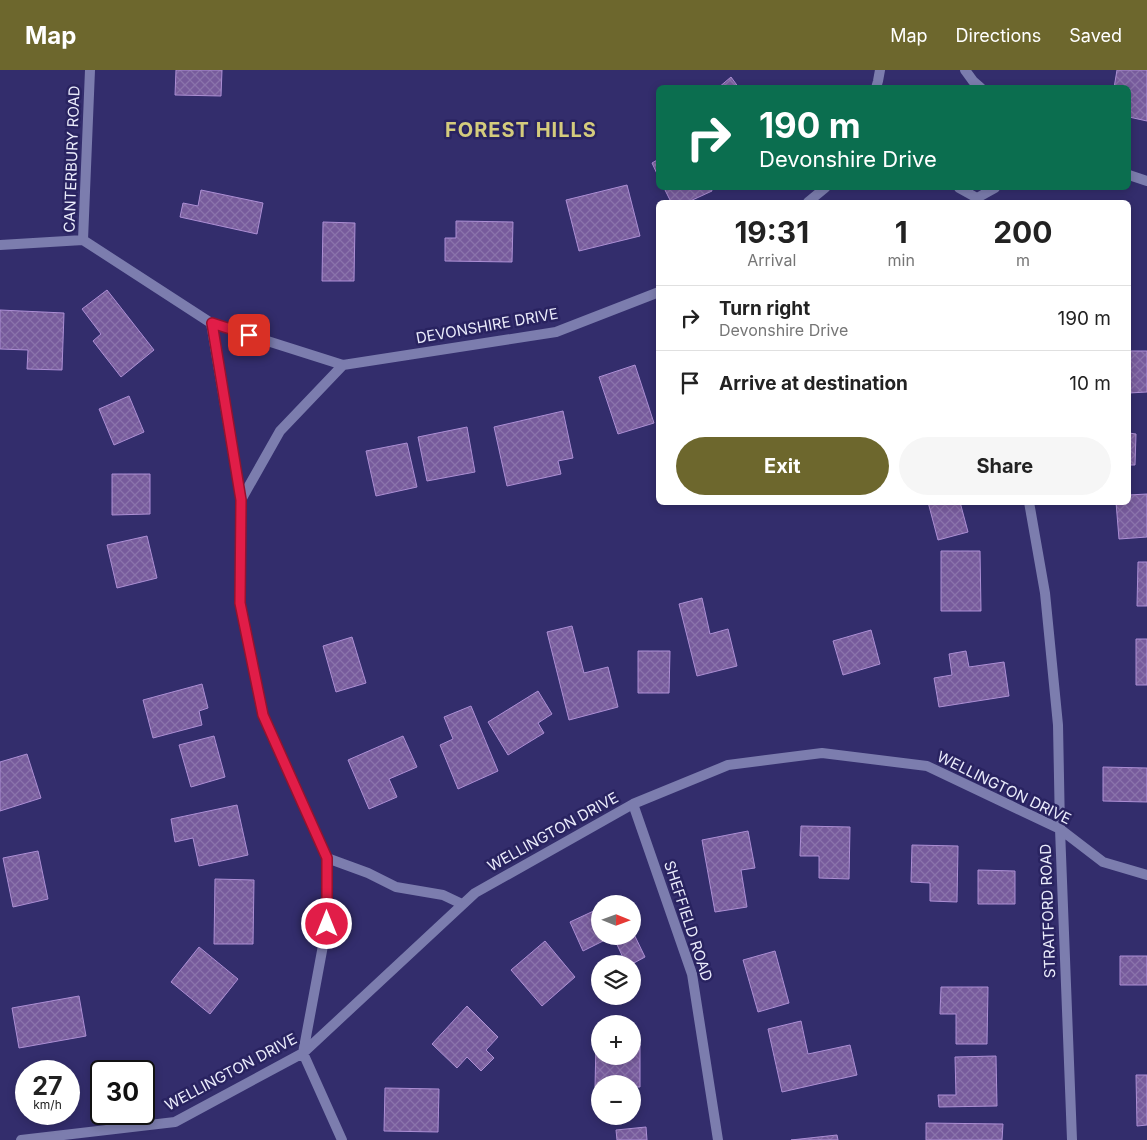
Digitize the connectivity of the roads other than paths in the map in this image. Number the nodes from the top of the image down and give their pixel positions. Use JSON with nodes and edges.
{"nodes":[{"id":1,"x":90,"y":70,"type":"edge"},
{"id":2,"x":880,"y":70,"type":"edge"},
{"id":3,"x":965,"y":70,"type":"edge"},
{"id":4,"x":877,"y":85,"type":"edge"},
{"id":5,"x":978,"y":85,"type":"edge"},
{"id":6,"x":1131,"y":175,"type":"edge"},
{"id":7,"x":1147,"y":181,"type":"edge"},
{"id":8,"x":823,"y":190,"type":"edge"},
{"id":9,"x":962,"y":190,"type":"edge"},
{"id":10,"x":992,"y":190,"type":"edge"},
{"id":11,"x":810,"y":200,"type":"edge"},
{"id":12,"x":978,"y":200,"type":"edge"},
{"id":13,"x":84,"y":240,"type":"junction"},
{"id":14,"x":0,"y":245,"type":"edge"},
{"id":15,"x":656,"y":293,"type":"edge"},
{"id":16,"x":212,"y":323,"type":"junction"},
{"id":17,"x":344,"y":365,"type":"junction"},
{"id":18,"x":241,"y":500,"type":"junction"},
{"id":19,"x":1030,"y":505,"type":"edge"},
{"id":20,"x":634,"y":804,"type":"junction"},
{"id":21,"x":1060,"y":829,"type":"junction"},
{"id":22,"x":327,"y":858,"type":"junction"},
{"id":23,"x":1147,"y":875,"type":"edge"},
{"id":24,"x":462,"y":904,"type":"junction"},
{"id":25,"x":303,"y":1053,"type":"junction"},
{"id":26,"x":21,"y":1140,"type":"edge"},
{"id":27,"x":342,"y":1140,"type":"edge"},
{"id":28,"x":718,"y":1140,"type":"edge"},
{"id":29,"x":1072,"y":1140,"type":"edge"}],
"edges":[{"from":1,"to":13,"type":"street","name":"CANTERBURY ROAD"},
{"from":2,"to":4,"type":"street"},
{"from":3,"to":5,"type":"street"},
{"from":6,"to":7,"type":"street"},
{"from":8,"to":11,"type":"street"},
{"from":9,"to":12,"type":"street"},
{"from":10,"to":12,"type":"street"},
{"from":13,"to":14,"type":"street"},
{"from":13,"to":16,"type":"street","name":"CANTERBURY ROAD"},
{"from":15,"to":17,"type":"street","name":"DEVONSHIRE DRIVE"},
{"from":16,"to":17,"type":"street","name":"DEVONSHIRE DRIVE"},
{"from":16,"to":18,"type":"street"},
{"from":17,"to":18,"type":"street"},
{"from":18,"to":22,"type":"street"},
{"from":19,"to":21,"type":"street","name":"STRATFORD ROAD"},
{"from":20,"to":21,"type":"street","name":"WELLINGTON DRIVE"},
{"from":20,"to":24,"type":"street","name":"WELLINGTON DRIVE"},
{"from":20,"to":28,"type":"street","name":"SHEFFIELD ROAD"},
{"from":21,"to":23,"type":"street","name":"WELLINGTON DRIVE"},
{"from":21,"to":29,"type":"street","name":"STRATFORD ROAD"},
{"from":22,"to":24,"type":"street"},
{"from":22,"to":25,"type":"street"},
{"from":24,"to":25,"type":"street","name":"WELLINGTON DRIVE"},
{"from":25,"to":26,"type":"street","name":"WELLINGTON DRIVE"},
{"from":25,"to":27,"type":"street"}]}
